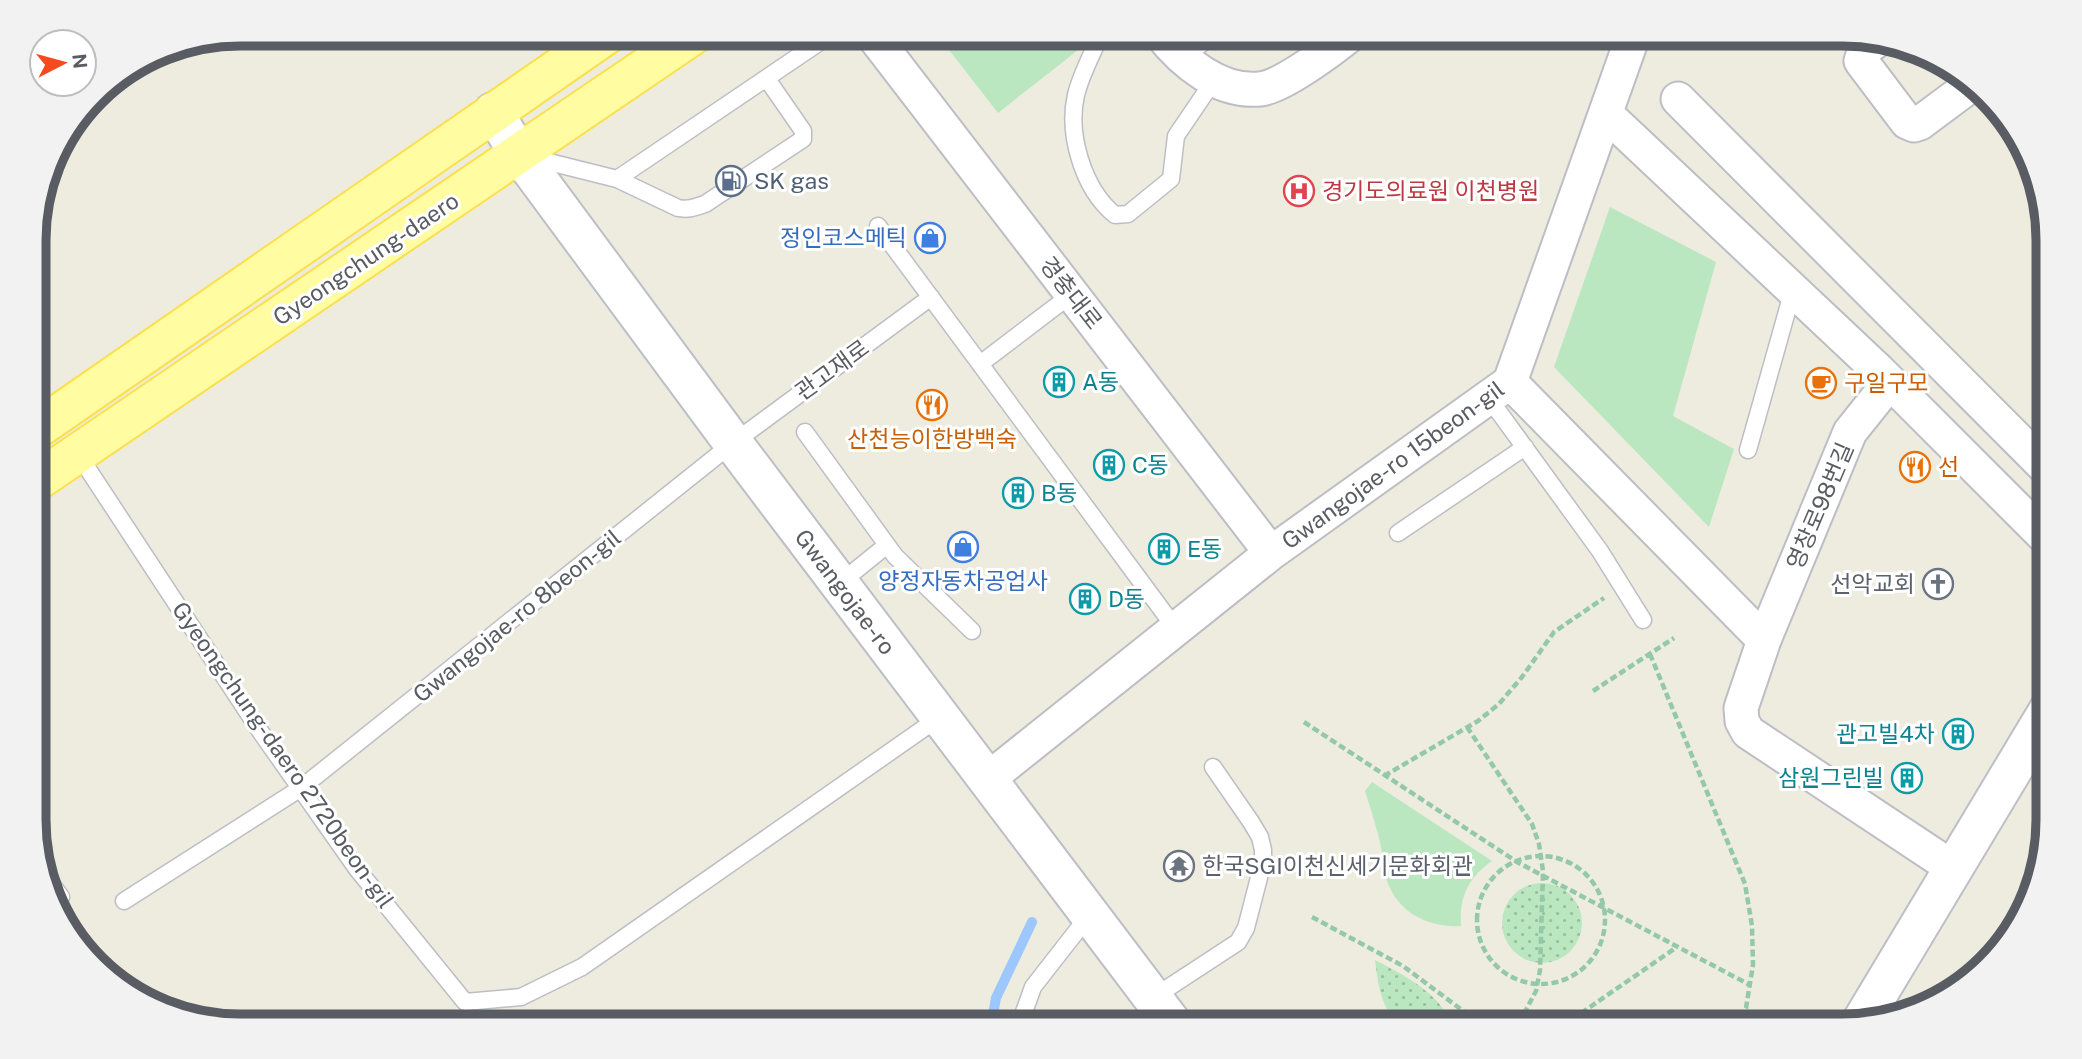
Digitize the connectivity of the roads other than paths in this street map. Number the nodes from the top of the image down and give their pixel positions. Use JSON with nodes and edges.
{"nodes":[{"id":1,"x":590,"y":46,"type":"edge"},
{"id":2,"x":677,"y":46,"type":"edge"},
{"id":3,"x":814,"y":46,"type":"edge"},
{"id":4,"x":881,"y":46,"type":"edge"},
{"id":5,"x":1096,"y":46,"type":"edge"},
{"id":6,"x":1171,"y":46,"type":"edge"},
{"id":7,"x":1198,"y":46,"type":"edge"},
{"id":8,"x":1333,"y":46,"type":"edge"},
{"id":9,"x":1630,"y":46,"type":"edge"},
{"id":10,"x":1867,"y":47,"type":"edge"},
{"id":11,"x":1182,"y":58,"type":"junction"},
{"id":12,"x":767,"y":79,"type":"junction"},
{"id":13,"x":1214,"y":80,"type":"junction"},
{"id":14,"x":1965,"y":90,"type":"edge"},
{"id":15,"x":1678,"y":99,"type":"dead end"},
{"id":16,"x":493,"y":112,"type":"junction"},
{"id":17,"x":1606,"y":114,"type":"junction"},
{"id":18,"x":520,"y":155,"type":"junction"},
{"id":19,"x":617,"y":179,"type":"junction"},
{"id":20,"x":878,"y":226,"type":"dead end"},
{"id":21,"x":1793,"y":290,"type":"junction"},
{"id":22,"x":1072,"y":294,"type":"junction"},
{"id":23,"x":931,"y":298,"type":"junction"},
{"id":24,"x":980,"y":364,"type":"junction"},
{"id":25,"x":1890,"y":382,"type":"junction"},
{"id":26,"x":1499,"y":389,"type":"junction"},
{"id":27,"x":46,"y":423,"type":"edge"},
{"id":28,"x":805,"y":432,"type":"dead end"},
{"id":29,"x":733,"y":443,"type":"junction"},
{"id":30,"x":1525,"y":447,"type":"junction"},
{"id":31,"x":1748,"y":450,"type":"dead end"},
{"id":32,"x":78,"y":454,"type":"junction"},
{"id":33,"x":2036,"y":458,"type":"edge"},
{"id":34,"x":46,"y":476,"type":"edge"},
{"id":35,"x":2036,"y":480,"type":"edge"},
{"id":36,"x":2010,"y":501,"type":"junction"},
{"id":37,"x":2036,"y":528,"type":"edge"},
{"id":38,"x":1398,"y":533,"type":"dead end"},
{"id":39,"x":887,"y":545,"type":"junction"},
{"id":40,"x":1271,"y":553,"type":"junction"},
{"id":41,"x":839,"y":584,"type":"junction"},
{"id":42,"x":1643,"y":620,"type":"dead end"},
{"id":43,"x":1176,"y":629,"type":"junction"},
{"id":44,"x":972,"y":631,"type":"dead end"},
{"id":45,"x":1764,"y":640,"type":"junction"},
{"id":46,"x":940,"y":717,"type":"junction"},
{"id":47,"x":2036,"y":731,"type":"edge"},
{"id":48,"x":1213,"y":767,"type":"dead end"},
{"id":49,"x":988,"y":779,"type":"junction"},
{"id":50,"x":301,"y":788,"type":"junction"},
{"id":51,"x":1953,"y":868,"type":"junction"},
{"id":52,"x":124,"y":901,"type":"dead end"},
{"id":53,"x":1090,"y":914,"type":"junction"},
{"id":54,"x":1164,"y":1011,"type":"edge"},
{"id":55,"x":1867,"y":1012,"type":"edge"},
{"id":56,"x":1023,"y":1014,"type":"edge"}],
"edges":[{"from":1,"to":16,"type":"main road","name":"Gyeongchung-daero"},
{"from":2,"to":18,"type":"main road","name":"Gyeongchung-daero"},
{"from":3,"to":12,"type":"lane"},
{"from":4,"to":22,"type":"street","name":"경충대로"},
{"from":5,"to":13,"type":"lane"},
{"from":6,"to":11,"type":"street"},
{"from":7,"to":11,"type":"lane"},
{"from":8,"to":13,"type":"street"},
{"from":9,"to":17,"type":"street","name":"Gwangojae-ro 15beon-gil"},
{"from":10,"to":14,"type":"street"},
{"from":11,"to":13,"type":"street"},
{"from":12,"to":19,"type":"lane"},
{"from":12,"to":19,"type":"lane"},
{"from":15,"to":33,"type":"street"},
{"from":16,"to":18,"type":"street","name":"Gwangojae-ro"},
{"from":16,"to":27,"type":"main road","name":"Gyeongchung-daero"},
{"from":17,"to":21,"type":"street"},
{"from":17,"to":26,"type":"street","name":"Gwangojae-ro 15beon-gil"},
{"from":18,"to":19,"type":"lane"},
{"from":18,"to":29,"type":"street","name":"Gwangojae-ro"},
{"from":18,"to":32,"type":"main road","name":"Gyeongchung-daero"},
{"from":20,"to":23,"type":"lane"},
{"from":21,"to":25,"type":"street"},
{"from":21,"to":31,"type":"lane"},
{"from":22,"to":24,"type":"lane"},
{"from":22,"to":40,"type":"street","name":"경충대로"},
{"from":23,"to":24,"type":"lane"},
{"from":23,"to":29,"type":"lane","name":"관고재로"},
{"from":24,"to":43,"type":"lane"},
{"from":25,"to":36,"type":"street"},
{"from":25,"to":45,"type":"street","name":"영창로98번길"},
{"from":26,"to":30,"type":"lane"},
{"from":26,"to":40,"type":"street","name":"Gwangojae-ro 15beon-gil"},
{"from":26,"to":45,"type":"street"},
{"from":28,"to":39,"type":"lane"},
{"from":29,"to":41,"type":"street","name":"Gwangojae-ro"},
{"from":29,"to":50,"type":"lane","name":"Gwangojae-ro 8beon-gil"},
{"from":30,"to":38,"type":"lane"},
{"from":30,"to":42,"type":"lane"},
{"from":32,"to":34,"type":"main road","name":"Gyeongchung-daero"},
{"from":32,"to":50,"type":"lane","name":"Gyeongchung-daero 2720beon-gil"},
{"from":35,"to":36,"type":"street"},
{"from":36,"to":37,"type":"street"},
{"from":39,"to":41,"type":"lane"},
{"from":39,"to":44,"type":"lane"},
{"from":40,"to":43,"type":"street","name":"Gwangojae-ro 15beon-gil"},
{"from":41,"to":46,"type":"street","name":"Gwangojae-ro"},
{"from":43,"to":49,"type":"street","name":"Gwangojae-ro 15beon-gil"},
{"from":45,"to":51,"type":"street","name":"영창로98번길"},
{"from":46,"to":49,"type":"street","name":"Gwangojae-ro"},
{"from":46,"to":50,"type":"lane","name":"Gyeongchung-daero 2720beon-gil"},
{"from":47,"to":51,"type":"street"},
{"from":48,"to":54,"type":"lane"},
{"from":49,"to":53,"type":"street","name":"Gwangojae-ro"},
{"from":50,"to":52,"type":"lane","name":"Gwangojae-ro 8beon-gil"},
{"from":51,"to":55,"type":"street"},
{"from":53,"to":54,"type":"street","name":"Gwangojae-ro"},
{"from":53,"to":56,"type":"lane"}]}
